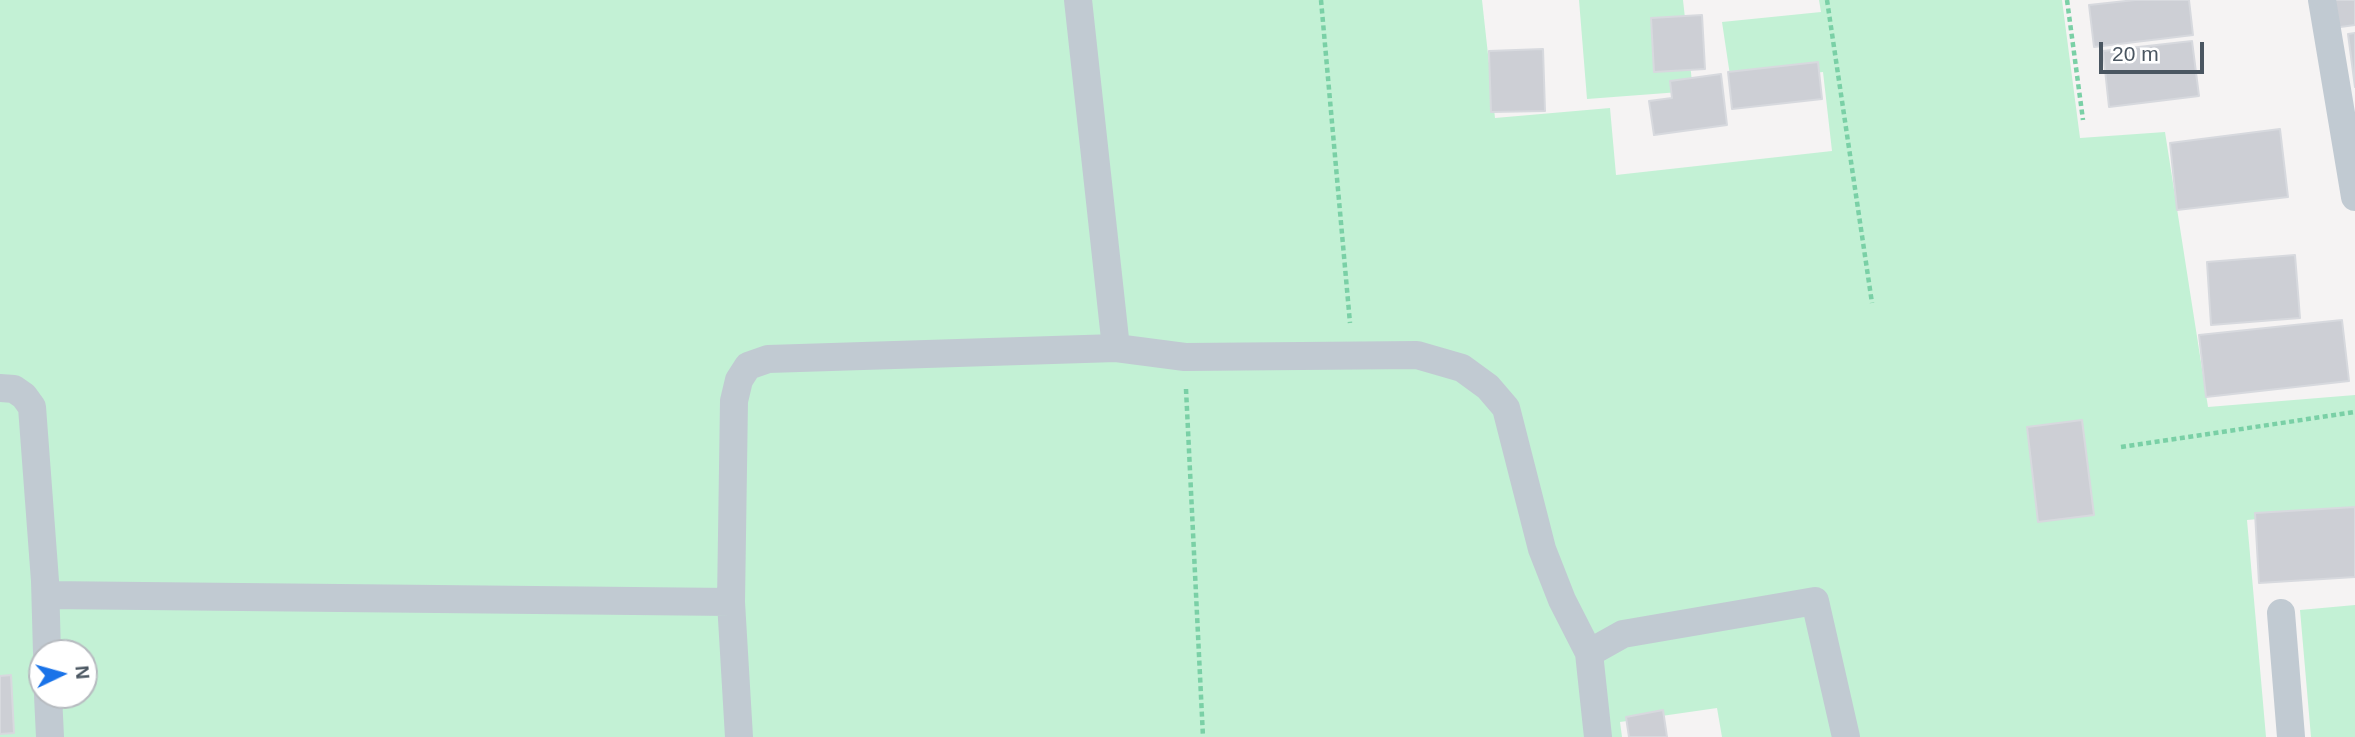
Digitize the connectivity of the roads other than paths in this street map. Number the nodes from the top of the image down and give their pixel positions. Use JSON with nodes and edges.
{"nodes":[{"id":1,"x":1078,"y":0,"type":"edge"},
{"id":2,"x":2322,"y":0,"type":"edge"},
{"id":3,"x":2355,"y":197,"type":"edge"},
{"id":4,"x":1116,"y":348,"type":"junction"},
{"id":5,"x":0,"y":388,"type":"edge"},
{"id":6,"x":46,"y":594,"type":"junction"},
{"id":7,"x":731,"y":602,"type":"junction"},
{"id":8,"x":2281,"y":613,"type":"dead end"},
{"id":9,"x":47,"y":639,"type":"edge"},
{"id":10,"x":1589,"y":653,"type":"junction"},
{"id":11,"x":49,"y":709,"type":"edge"},
{"id":12,"x":50,"y":737,"type":"edge"},
{"id":13,"x":739,"y":737,"type":"edge"},
{"id":14,"x":1598,"y":737,"type":"edge"},
{"id":15,"x":1846,"y":737,"type":"edge"},
{"id":16,"x":2291,"y":737,"type":"edge"}],
"edges":[{"from":1,"to":4,"type":"street"},
{"from":2,"to":3,"type":"street"},
{"from":4,"to":7,"type":"street"},
{"from":4,"to":10,"type":"street"},
{"from":5,"to":6,"type":"street"},
{"from":6,"to":7,"type":"street"},
{"from":6,"to":9,"type":"street"},
{"from":7,"to":13,"type":"street"},
{"from":8,"to":16,"type":"street"},
{"from":10,"to":14,"type":"street"},
{"from":10,"to":15,"type":"street"},
{"from":11,"to":12,"type":"street"}]}
